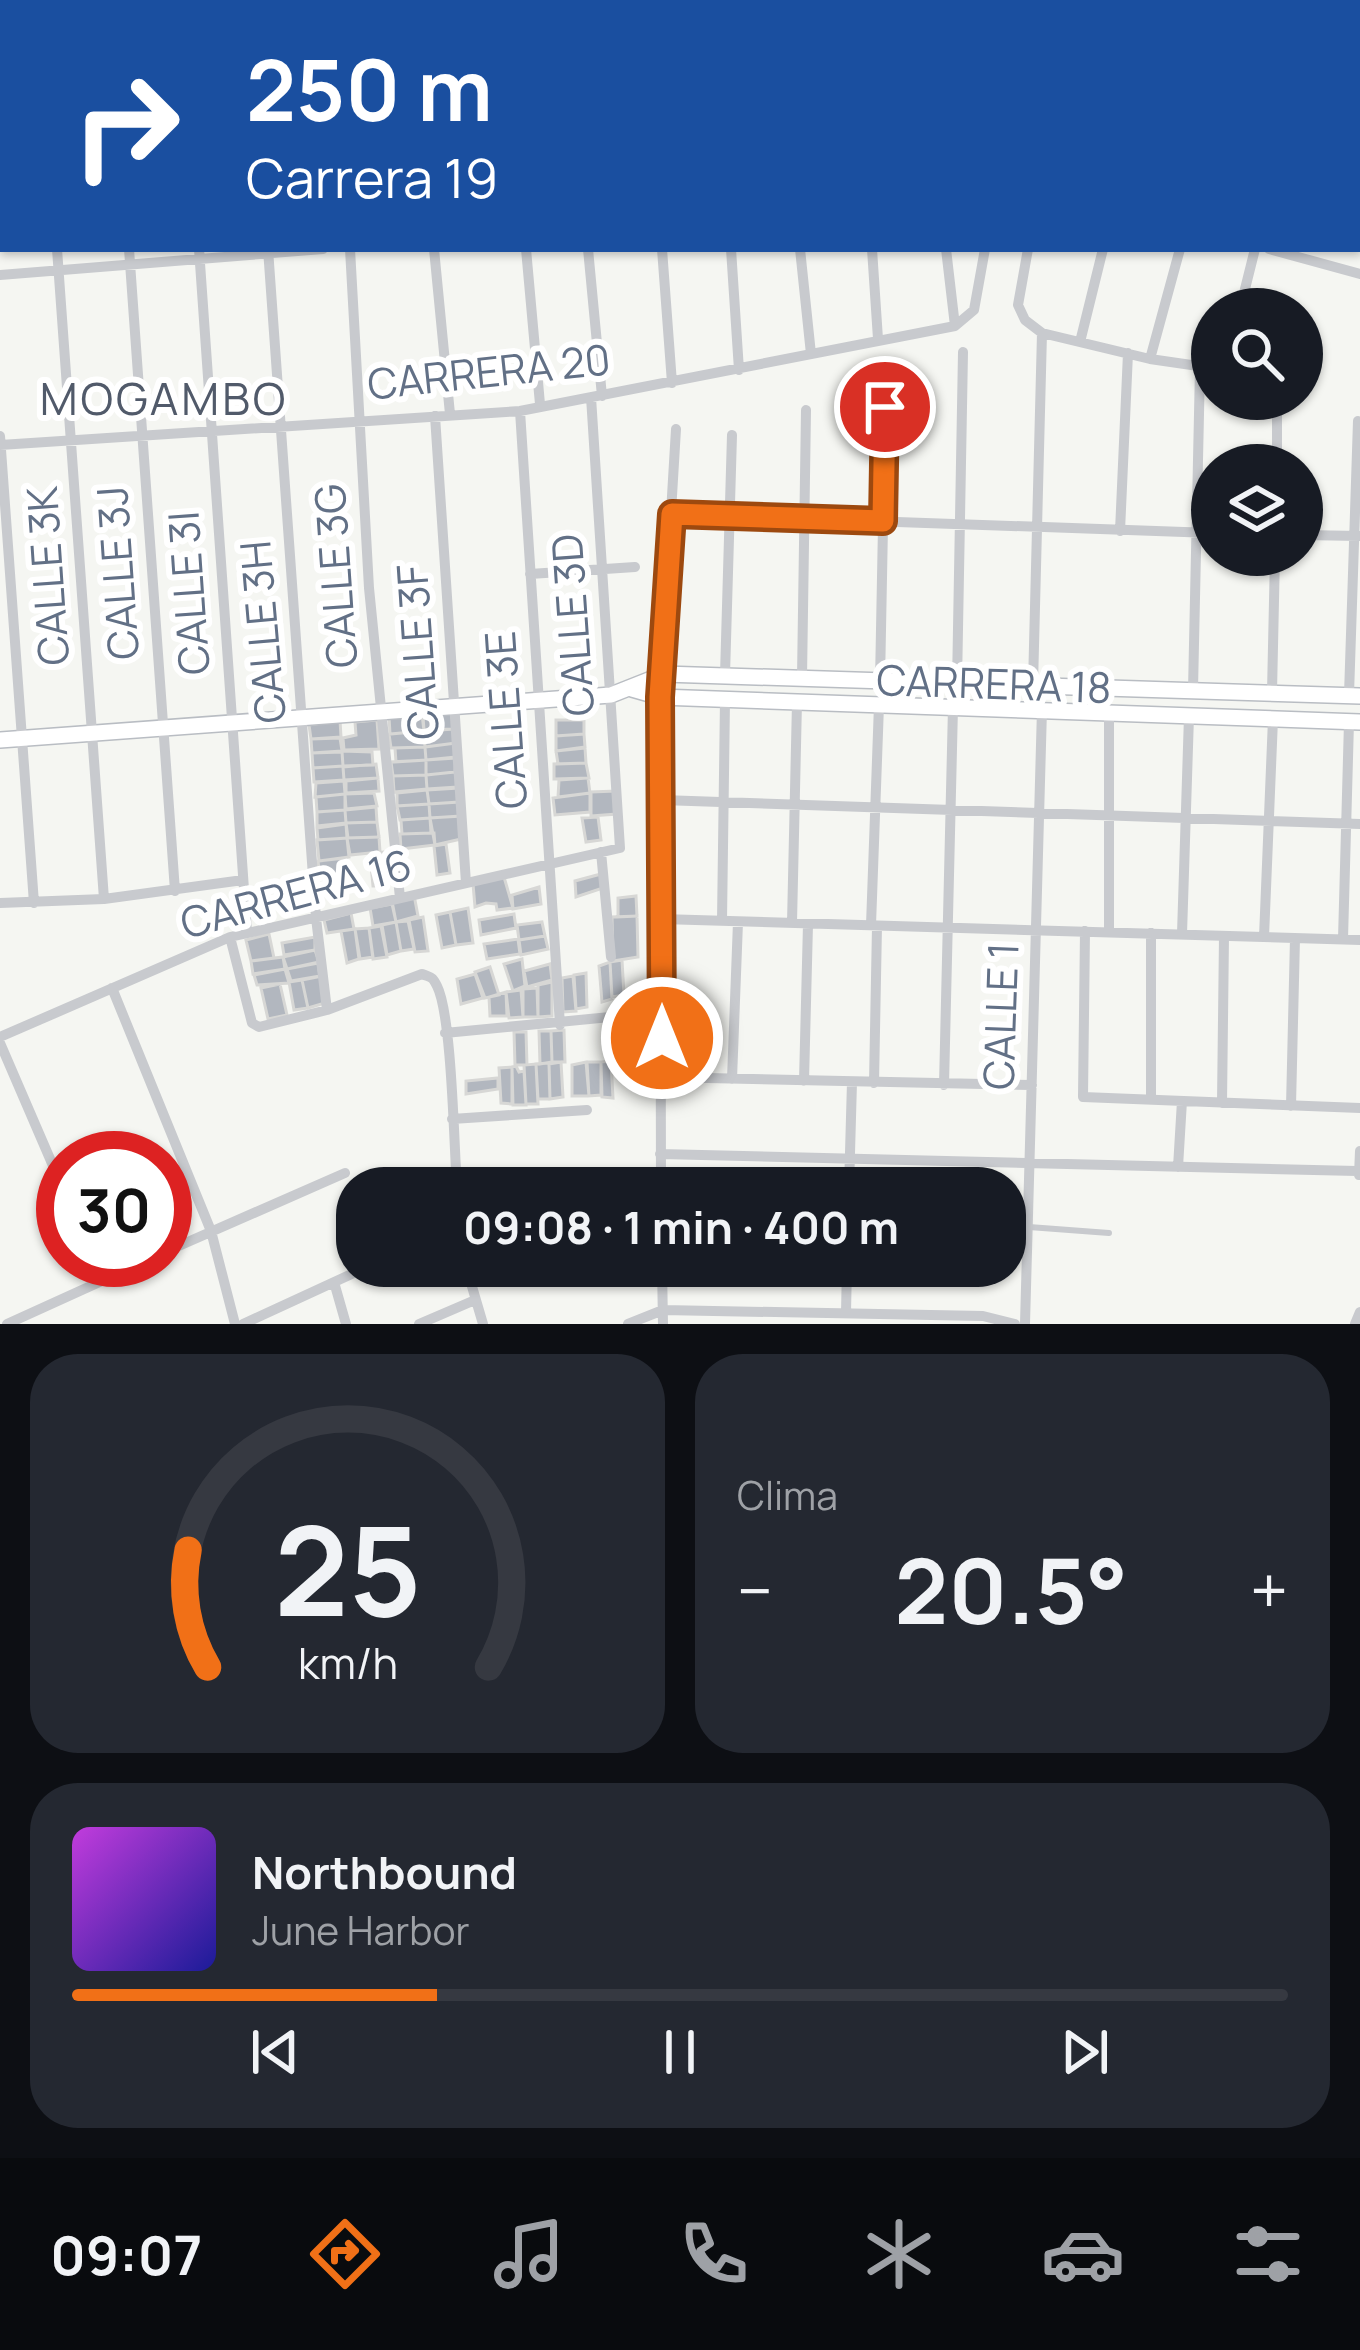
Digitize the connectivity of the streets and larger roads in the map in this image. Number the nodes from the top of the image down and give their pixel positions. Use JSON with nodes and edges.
{"nodes":[{"id":1,"x":57,"y":252,"type":"edge"},
{"id":2,"x":129,"y":252,"type":"edge"},
{"id":3,"x":268,"y":252,"type":"edge"},
{"id":4,"x":350,"y":252,"type":"edge"},
{"id":5,"x":434,"y":252,"type":"edge"},
{"id":6,"x":526,"y":252,"type":"edge"},
{"id":7,"x":588,"y":252,"type":"edge"},
{"id":8,"x":662,"y":252,"type":"edge"},
{"id":9,"x":730,"y":252,"type":"edge"},
{"id":10,"x":800,"y":252,"type":"edge"},
{"id":11,"x":872,"y":252,"type":"edge"},
{"id":12,"x":946,"y":252,"type":"edge"},
{"id":13,"x":984,"y":252,"type":"edge"},
{"id":14,"x":1027,"y":252,"type":"edge"},
{"id":15,"x":1102,"y":252,"type":"edge"},
{"id":16,"x":1179,"y":252,"type":"edge"},
{"id":17,"x":1254,"y":252,"type":"edge"},
{"id":18,"x":1280,"y":252,"type":"edge"},
{"id":19,"x":199,"y":254,"type":"edge"},
{"id":20,"x":131,"y":267,"type":"junction"},
{"id":21,"x":58,"y":271,"type":"junction"},
{"id":22,"x":1360,"y":274,"type":"edge"},
{"id":23,"x":0,"y":275,"type":"edge"},
{"id":24,"x":1245,"y":288,"type":"edge"},
{"id":25,"x":956,"y":326,"type":"junction"},
{"id":26,"x":1042,"y":333,"type":"junction"},
{"id":27,"x":878,"y":339,"type":"junction"},
{"id":28,"x":1080,"y":342,"type":"junction"},
{"id":29,"x":963,"y":352,"type":"dead end"},
{"id":30,"x":1128,"y":352,"type":"junction"},
{"id":31,"x":811,"y":354,"type":"junction"},
{"id":32,"x":1150,"y":358,"type":"junction"},
{"id":33,"x":1191,"y":365,"type":"edge"},
{"id":34,"x":886,"y":369,"type":"dead end"},
{"id":35,"x":739,"y":370,"type":"junction"},
{"id":36,"x":672,"y":383,"type":"junction"},
{"id":37,"x":597,"y":396,"type":"junction"},
{"id":38,"x":541,"y":404,"type":"junction"},
{"id":39,"x":806,"y":410,"type":"dead end"},
{"id":40,"x":520,"y":411,"type":"junction"},
{"id":41,"x":442,"y":415,"type":"junction"},
{"id":42,"x":358,"y":419,"type":"junction"},
{"id":43,"x":1358,"y":421,"type":"edge"},
{"id":44,"x":281,"y":424,"type":"junction"},
{"id":45,"x":676,"y":429,"type":"dead end"},
{"id":46,"x":212,"y":432,"type":"junction"},
{"id":47,"x":732,"y":435,"type":"dead end"},
{"id":48,"x":0,"y":436,"type":"edge"},
{"id":49,"x":141,"y":437,"type":"junction"},
{"id":50,"x":72,"y":440,"type":"junction"},
{"id":51,"x":0,"y":446,"type":"edge"},
{"id":52,"x":672,"y":514,"type":"junction"},
{"id":53,"x":727,"y":517,"type":"junction"},
{"id":54,"x":805,"y":518,"type":"junction"},
{"id":55,"x":883,"y":521,"type":"junction"},
{"id":56,"x":959,"y":521,"type":"junction"},
{"id":57,"x":1035,"y":526,"type":"junction"},
{"id":58,"x":1120,"y":531,"type":"junction"},
{"id":59,"x":1191,"y":532,"type":"edge"},
{"id":60,"x":1323,"y":535,"type":"edge"},
{"id":61,"x":1358,"y":536,"type":"edge"},
{"id":62,"x":634,"y":567,"type":"dead end"},
{"id":63,"x":602,"y":570,"type":"junction"},
{"id":64,"x":530,"y":574,"type":"junction"},
{"id":65,"x":1195,"y":576,"type":"edge"},
{"id":66,"x":1275,"y":576,"type":"edge"},
{"id":67,"x":664,"y":674,"type":"junction"},
{"id":68,"x":725,"y":675,"type":"junction"},
{"id":69,"x":802,"y":678,"type":"junction"},
{"id":70,"x":836,"y":679,"type":"junction"},
{"id":71,"x":880,"y":682,"type":"junction"},
{"id":72,"x":957,"y":684,"type":"junction"},
{"id":73,"x":1033,"y":685,"type":"junction"},
{"id":74,"x":632,"y":689,"type":"junction"},
{"id":75,"x":1193,"y":690,"type":"junction"},
{"id":76,"x":1272,"y":692,"type":"junction"},
{"id":77,"x":1324,"y":694,"type":"junction"},
{"id":78,"x":611,"y":695,"type":"junction"},
{"id":79,"x":1354,"y":696,"type":"edge"},
{"id":80,"x":660,"y":697,"type":"junction"},
{"id":81,"x":537,"y":700,"type":"junction"},
{"id":82,"x":725,"y":700,"type":"junction"},
{"id":83,"x":797,"y":702,"type":"junction"},
{"id":84,"x":835,"y":704,"type":"junction"},
{"id":85,"x":879,"y":705,"type":"junction"},
{"id":86,"x":455,"y":706,"type":"junction"},
{"id":87,"x":953,"y":707,"type":"junction"},
{"id":88,"x":379,"y":709,"type":"junction"},
{"id":89,"x":1042,"y":709,"type":"junction"},
{"id":90,"x":1109,"y":713,"type":"junction"},
{"id":91,"x":1189,"y":716,"type":"junction"},
{"id":92,"x":303,"y":718,"type":"junction"},
{"id":93,"x":1273,"y":719,"type":"junction"},
{"id":94,"x":1322,"y":720,"type":"junction"},
{"id":95,"x":1354,"y":722,"type":"edge"},
{"id":96,"x":230,"y":723,"type":"junction"},
{"id":97,"x":163,"y":729,"type":"junction"},
{"id":98,"x":93,"y":734,"type":"junction"},
{"id":99,"x":22,"y":738,"type":"junction"},
{"id":100,"x":0,"y":740,"type":"edge"},
{"id":101,"x":662,"y":800,"type":"junction"},
{"id":102,"x":723,"y":802,"type":"junction"},
{"id":103,"x":796,"y":805,"type":"junction"},
{"id":104,"x":873,"y":807,"type":"junction"},
{"id":105,"x":950,"y":810,"type":"junction"},
{"id":106,"x":1040,"y":813,"type":"junction"},
{"id":107,"x":1110,"y":815,"type":"junction"},
{"id":108,"x":1188,"y":818,"type":"junction"},
{"id":109,"x":1269,"y":820,"type":"junction"},
{"id":110,"x":1354,"y":823,"type":"edge"},
{"id":111,"x":620,"y":848,"type":"joint"},
{"id":112,"x":602,"y":852,"type":"junction"},
{"id":113,"x":548,"y":864,"type":"junction"},
{"id":114,"x":243,"y":880,"type":"junction"},
{"id":115,"x":466,"y":883,"type":"junction"},
{"id":116,"x":175,"y":891,"type":"junction"},
{"id":117,"x":104,"y":898,"type":"junction"},
{"id":118,"x":400,"y":898,"type":"junction"},
{"id":119,"x":0,"y":903,"type":"edge"},
{"id":120,"x":34,"y":903,"type":"junction"},
{"id":121,"x":316,"y":918,"type":"junction"},
{"id":122,"x":661,"y":919,"type":"junction"},
{"id":123,"x":722,"y":921,"type":"junction"},
{"id":124,"x":738,"y":922,"type":"junction"},
{"id":125,"x":792,"y":923,"type":"junction"},
{"id":126,"x":808,"y":924,"type":"junction"},
{"id":127,"x":874,"y":926,"type":"junction"},
{"id":128,"x":946,"y":928,"type":"junction"},
{"id":129,"x":1036,"y":930,"type":"junction"},
{"id":130,"x":1085,"y":931,"type":"junction"},
{"id":131,"x":248,"y":932,"type":"junction"},
{"id":132,"x":1109,"y":932,"type":"junction"},
{"id":133,"x":1150,"y":933,"type":"junction"},
{"id":134,"x":1182,"y":934,"type":"junction"},
{"id":135,"x":1224,"y":936,"type":"junction"},
{"id":136,"x":230,"y":937,"type":"junction"},
{"id":137,"x":1264,"y":937,"type":"junction"},
{"id":138,"x":1295,"y":938,"type":"junction"},
{"id":139,"x":1343,"y":939,"type":"junction"},
{"id":140,"x":1360,"y":940,"type":"edge"},
{"id":141,"x":611,"y":957,"type":"dead end"},
{"id":142,"x":112,"y":988,"type":"junction"},
{"id":143,"x":327,"y":1010,"type":"junction"},
{"id":144,"x":610,"y":1017,"type":"dead end"},
{"id":145,"x":560,"y":1025,"type":"junction"},
{"id":146,"x":445,"y":1033,"type":"junction"},
{"id":147,"x":0,"y":1040,"type":"edge"},
{"id":148,"x":662,"y":1078,"type":"junction"},
{"id":149,"x":732,"y":1079,"type":"junction"},
{"id":150,"x":804,"y":1081,"type":"junction"},
{"id":151,"x":852,"y":1082,"type":"junction"},
{"id":152,"x":874,"y":1083,"type":"junction"},
{"id":153,"x":944,"y":1084,"type":"junction"},
{"id":154,"x":1032,"y":1085,"type":"junction"},
{"id":155,"x":1151,"y":1100,"type":"junction"},
{"id":156,"x":1182,"y":1101,"type":"junction"},
{"id":157,"x":1222,"y":1103,"type":"junction"},
{"id":158,"x":1292,"y":1106,"type":"junction"},
{"id":159,"x":1360,"y":1108,"type":"edge"},
{"id":160,"x":587,"y":1110,"type":"dead end"},
{"id":161,"x":452,"y":1119,"type":"junction"},
{"id":162,"x":38,"y":1131,"type":"edge"},
{"id":163,"x":1360,"y":1151,"type":"edge"},
{"id":164,"x":660,"y":1154,"type":"junction"},
{"id":165,"x":850,"y":1159,"type":"junction"},
{"id":166,"x":1030,"y":1163,"type":"junction"},
{"id":167,"x":455,"y":1167,"type":"edge"},
{"id":168,"x":660,"y":1167,"type":"edge"},
{"id":169,"x":850,"y":1167,"type":"edge"},
{"id":170,"x":1178,"y":1167,"type":"junction"},
{"id":171,"x":1359,"y":1174,"type":"edge"},
{"id":172,"x":336,"y":1177,"type":"edge"},
{"id":173,"x":211,"y":1231,"type":"junction"},
{"id":174,"x":192,"y":1240,"type":"edge"},
{"id":175,"x":1027,"y":1249,"type":"joint"},
{"id":176,"x":334,"y":1282,"type":"joint"},
{"id":177,"x":90,"y":1287,"type":"edge"},
{"id":178,"x":471,"y":1287,"type":"edge"},
{"id":179,"x":662,"y":1287,"type":"edge"},
{"id":180,"x":847,"y":1287,"type":"edge"},
{"id":181,"x":475,"y":1300,"type":"junction"},
{"id":182,"x":1360,"y":1312,"type":"edge"},
{"id":183,"x":847,"y":1313,"type":"junction"},
{"id":184,"x":663,"y":1317,"type":"edge"},
{"id":185,"x":875,"y":1319,"type":"edge"},
{"id":186,"x":940,"y":1319,"type":"edge"},
{"id":187,"x":7,"y":1324,"type":"edge"},
{"id":188,"x":239,"y":1324,"type":"edge"},
{"id":189,"x":346,"y":1324,"type":"edge"},
{"id":190,"x":419,"y":1324,"type":"edge"},
{"id":191,"x":483,"y":1324,"type":"edge"},
{"id":192,"x":628,"y":1324,"type":"edge"},
{"id":193,"x":1015,"y":1324,"type":"edge"},
{"id":194,"x":1025,"y":1324,"type":"edge"},
{"id":195,"x":1354,"y":1324,"type":"edge"}],
"edges":[{"from":1,"to":21,"type":"street","name":"CALLE 3K"},
{"from":2,"to":20,"type":"street","name":"CALLE 3J"},
{"from":3,"to":19,"type":"street"},
{"from":3,"to":44,"type":"street","name":"CALLE 3H"},
{"from":4,"to":42,"type":"street","name":"CALLE 3G"},
{"from":5,"to":41,"type":"street","name":"CALLE 3F"},
{"from":6,"to":38,"type":"street"},
{"from":7,"to":37,"type":"street","name":"CALLE 3D"},
{"from":8,"to":36,"type":"street"},
{"from":9,"to":35,"type":"street"},
{"from":10,"to":31,"type":"street"},
{"from":11,"to":27,"type":"street"},
{"from":12,"to":25,"type":"street"},
{"from":13,"to":25,"type":"street"},
{"from":14,"to":26,"type":"street"},
{"from":15,"to":28,"type":"street"},
{"from":16,"to":32,"type":"street"},
{"from":17,"to":24,"type":"street"},
{"from":18,"to":22,"type":"street"},
{"from":19,"to":20,"type":"street"},
{"from":19,"to":46,"type":"street","name":"CALLE 3I"},
{"from":20,"to":21,"type":"street"},
{"from":20,"to":49,"type":"street","name":"CALLE 3J"},
{"from":21,"to":23,"type":"street"},
{"from":21,"to":50,"type":"street","name":"CALLE 3K"},
{"from":25,"to":27,"type":"street","name":"CARRERA 20"},
{"from":26,"to":28,"type":"street"},
{"from":26,"to":57,"type":"street"},
{"from":27,"to":31,"type":"street","name":"CARRERA 20"},
{"from":28,"to":30,"type":"street"},
{"from":29,"to":56,"type":"street"},
{"from":30,"to":32,"type":"street"},
{"from":30,"to":58,"type":"street"},
{"from":31,"to":35,"type":"street","name":"CARRERA 20"},
{"from":32,"to":33,"type":"street"},
{"from":34,"to":55,"type":"street"},
{"from":35,"to":36,"type":"street","name":"CARRERA 20"},
{"from":36,"to":37,"type":"street","name":"CARRERA 20"},
{"from":37,"to":38,"type":"street","name":"CARRERA 20"},
{"from":37,"to":63,"type":"street","name":"CALLE 3D"},
{"from":38,"to":40,"type":"street","name":"CARRERA 20"},
{"from":39,"to":54,"type":"street"},
{"from":40,"to":41,"type":"street","name":"CARRERA 20"},
{"from":40,"to":64,"type":"street","name":"CALLE 3E"},
{"from":41,"to":42,"type":"street","name":"CARRERA 20"},
{"from":41,"to":86,"type":"street","name":"CALLE 3F"},
{"from":42,"to":44,"type":"street","name":"CARRERA 20"},
{"from":42,"to":88,"type":"street","name":"CALLE 3G"},
{"from":43,"to":61,"type":"street"},
{"from":44,"to":46,"type":"street","name":"CARRERA 20"},
{"from":44,"to":92,"type":"street","name":"CALLE 3H"},
{"from":45,"to":52,"type":"street"},
{"from":46,"to":49,"type":"street","name":"CARRERA 20"},
{"from":46,"to":96,"type":"street","name":"CALLE 3I"},
{"from":47,"to":53,"type":"street"},
{"from":48,"to":51,"type":"street"},
{"from":49,"to":50,"type":"street","name":"CARRERA 20"},
{"from":49,"to":97,"type":"street","name":"CALLE 3J"},
{"from":50,"to":51,"type":"street","name":"CARRERA 20"},
{"from":50,"to":98,"type":"street","name":"CALLE 3K"},
{"from":51,"to":99,"type":"street"},
{"from":52,"to":53,"type":"street"},
{"from":52,"to":67,"type":"street"},
{"from":53,"to":54,"type":"street"},
{"from":53,"to":68,"type":"street"},
{"from":54,"to":55,"type":"street"},
{"from":54,"to":69,"type":"street"},
{"from":55,"to":56,"type":"street"},
{"from":55,"to":71,"type":"street"},
{"from":56,"to":57,"type":"street"},
{"from":56,"to":72,"type":"street"},
{"from":57,"to":58,"type":"street"},
{"from":57,"to":73,"type":"street"},
{"from":58,"to":59,"type":"street"},
{"from":60,"to":61,"type":"street"},
{"from":61,"to":79,"type":"street"},
{"from":62,"to":63,"type":"street"},
{"from":63,"to":64,"type":"street"},
{"from":63,"to":78,"type":"street","name":"CALLE 3D"},
{"from":64,"to":81,"type":"street","name":"CALLE 3E"},
{"from":65,"to":75,"type":"street"},
{"from":66,"to":76,"type":"street"},
{"from":67,"to":68,"type":"street","name":"CARRERA 18"},
{"from":67,"to":74,"type":"street","name":"CARRERA 18"},
{"from":67,"to":80,"type":"street"},
{"from":68,"to":69,"type":"street","name":"CARRERA 18"},
{"from":69,"to":70,"type":"street","name":"CARRERA 18"},
{"from":70,"to":71,"type":"street","name":"CARRERA 18"},
{"from":70,"to":84,"type":"street"},
{"from":71,"to":72,"type":"street","name":"CARRERA 18"},
{"from":72,"to":73,"type":"street","name":"CARRERA 18"},
{"from":73,"to":75,"type":"street","name":"CARRERA 18"},
{"from":74,"to":78,"type":"street","name":"CARRERA 18"},
{"from":74,"to":80,"type":"street","name":"CARRERA 18"},
{"from":75,"to":76,"type":"street","name":"CARRERA 18"},
{"from":76,"to":77,"type":"street","name":"CARRERA 18"},
{"from":77,"to":79,"type":"street","name":"CARRERA 18"},
{"from":77,"to":94,"type":"street"},
{"from":78,"to":81,"type":"street","name":"CARRERA 18"},
{"from":78,"to":111,"type":"street","name":"CALLE 3D"},
{"from":80,"to":82,"type":"street","name":"CARRERA 18"},
{"from":80,"to":101,"type":"street"},
{"from":81,"to":86,"type":"street","name":"CARRERA 18"},
{"from":81,"to":113,"type":"street","name":"CALLE 3E"},
{"from":82,"to":83,"type":"street","name":"CARRERA 18"},
{"from":82,"to":102,"type":"street"},
{"from":83,"to":84,"type":"street","name":"CARRERA 18"},
{"from":83,"to":103,"type":"street"},
{"from":84,"to":85,"type":"street","name":"CARRERA 18"},
{"from":85,"to":87,"type":"street","name":"CARRERA 18"},
{"from":85,"to":104,"type":"street"},
{"from":86,"to":88,"type":"street","name":"CARRERA 18"},
{"from":86,"to":115,"type":"street","name":"CALLE 3F"},
{"from":87,"to":89,"type":"street","name":"CARRERA 18"},
{"from":87,"to":105,"type":"street"},
{"from":88,"to":92,"type":"street","name":"CARRERA 18"},
{"from":88,"to":118,"type":"street","name":"CALLE 3G"},
{"from":89,"to":90,"type":"street","name":"CARRERA 18"},
{"from":89,"to":106,"type":"street","name":"CALLE 1"},
{"from":90,"to":91,"type":"street","name":"CARRERA 18"},
{"from":90,"to":107,"type":"street"},
{"from":91,"to":93,"type":"street","name":"CARRERA 18"},
{"from":91,"to":108,"type":"street"},
{"from":92,"to":96,"type":"street","name":"CARRERA 18"},
{"from":92,"to":121,"type":"street","name":"CALLE 3H"},
{"from":93,"to":94,"type":"street","name":"CARRERA 18"},
{"from":93,"to":109,"type":"street"},
{"from":94,"to":95,"type":"street","name":"CARRERA 18"},
{"from":95,"to":110,"type":"street"},
{"from":96,"to":97,"type":"street","name":"CARRERA 18"},
{"from":96,"to":114,"type":"street","name":"CALLE 3I"},
{"from":97,"to":98,"type":"street","name":"CARRERA 18"},
{"from":97,"to":116,"type":"street","name":"CALLE 3J"},
{"from":98,"to":99,"type":"street","name":"CARRERA 18"},
{"from":98,"to":117,"type":"street","name":"CALLE 3K"},
{"from":99,"to":100,"type":"street","name":"CARRERA 18"},
{"from":99,"to":120,"type":"street"},
{"from":101,"to":102,"type":"street"},
{"from":101,"to":122,"type":"street"},
{"from":102,"to":103,"type":"street"},
{"from":102,"to":123,"type":"street"},
{"from":103,"to":104,"type":"street"},
{"from":103,"to":125,"type":"street"},
{"from":104,"to":105,"type":"street"},
{"from":104,"to":127,"type":"street"},
{"from":105,"to":106,"type":"street"},
{"from":105,"to":128,"type":"street"},
{"from":106,"to":107,"type":"street"},
{"from":106,"to":129,"type":"street","name":"CALLE 1"},
{"from":107,"to":108,"type":"street"},
{"from":107,"to":132,"type":"street"},
{"from":108,"to":109,"type":"street"},
{"from":108,"to":134,"type":"street"},
{"from":109,"to":110,"type":"street"},
{"from":109,"to":137,"type":"street"},
{"from":110,"to":139,"type":"street"},
{"from":111,"to":112,"type":"street","name":"CARRERA 16"},
{"from":112,"to":113,"type":"street","name":"CARRERA 16"},
{"from":112,"to":141,"type":"street"},
{"from":113,"to":115,"type":"street","name":"CARRERA 16"},
{"from":113,"to":145,"type":"street","name":"CALLE 3E"},
{"from":114,"to":116,"type":"street"},
{"from":114,"to":131,"type":"street","name":"CALLE 3I"},
{"from":115,"to":118,"type":"street","name":"CARRERA 16"},
{"from":116,"to":117,"type":"street"},
{"from":117,"to":120,"type":"street"},
{"from":118,"to":121,"type":"street","name":"CARRERA 16"},
{"from":119,"to":120,"type":"street"},
{"from":121,"to":131,"type":"street","name":"CARRERA 16"},
{"from":121,"to":143,"type":"street","name":"CALLE 3H"},
{"from":122,"to":123,"type":"street"},
{"from":122,"to":148,"type":"street"},
{"from":123,"to":124,"type":"street"},
{"from":124,"to":125,"type":"street"},
{"from":124,"to":149,"type":"street"},
{"from":125,"to":126,"type":"street"},
{"from":126,"to":127,"type":"street"},
{"from":126,"to":150,"type":"street"},
{"from":127,"to":128,"type":"street"},
{"from":127,"to":152,"type":"street"},
{"from":128,"to":129,"type":"street"},
{"from":128,"to":153,"type":"street"},
{"from":129,"to":130,"type":"street"},
{"from":129,"to":154,"type":"street","name":"CALLE 1"},
{"from":130,"to":132,"type":"street"},
{"from":130,"to":155,"type":"street"},
{"from":131,"to":136,"type":"street","name":"CARRERA 16"},
{"from":132,"to":133,"type":"street"},
{"from":133,"to":134,"type":"street"},
{"from":133,"to":155,"type":"street"},
{"from":134,"to":135,"type":"street"},
{"from":135,"to":137,"type":"street"},
{"from":135,"to":157,"type":"street"},
{"from":136,"to":142,"type":"street","name":"CARRERA 16"},
{"from":136,"to":143,"type":"street"},
{"from":137,"to":138,"type":"street"},
{"from":138,"to":139,"type":"street"},
{"from":138,"to":158,"type":"street"},
{"from":139,"to":140,"type":"street"},
{"from":142,"to":147,"type":"street","name":"CARRERA 16"},
{"from":142,"to":173,"type":"street"},
{"from":143,"to":146,"type":"street"},
{"from":144,"to":145,"type":"street"},
{"from":145,"to":146,"type":"street"},
{"from":146,"to":161,"type":"street"},
{"from":147,"to":162,"type":"street"},
{"from":148,"to":149,"type":"street"},
{"from":148,"to":164,"type":"street"},
{"from":149,"to":150,"type":"street"},
{"from":150,"to":151,"type":"street"},
{"from":151,"to":152,"type":"street"},
{"from":151,"to":165,"type":"street"},
{"from":152,"to":153,"type":"street"},
{"from":153,"to":154,"type":"street"},
{"from":154,"to":166,"type":"street","name":"CALLE 1"},
{"from":155,"to":156,"type":"street"},
{"from":156,"to":157,"type":"street"},
{"from":156,"to":170,"type":"street"},
{"from":157,"to":158,"type":"street"},
{"from":158,"to":159,"type":"street"},
{"from":160,"to":161,"type":"street"},
{"from":161,"to":167,"type":"street"},
{"from":163,"to":171,"type":"street"},
{"from":164,"to":165,"type":"street"},
{"from":164,"to":168,"type":"street"},
{"from":165,"to":166,"type":"street"},
{"from":165,"to":169,"type":"street"},
{"from":166,"to":170,"type":"street"},
{"from":166,"to":175,"type":"street","name":"CALLE 1"},
{"from":170,"to":171,"type":"street"},
{"from":172,"to":173,"type":"street"},
{"from":173,"to":174,"type":"street"},
{"from":173,"to":188,"type":"street"},
{"from":175,"to":194,"type":"street","name":"CALLE 1"},
{"from":176,"to":188,"type":"street"},
{"from":176,"to":189,"type":"street"},
{"from":177,"to":187,"type":"street"},
{"from":178,"to":181,"type":"street"},
{"from":179,"to":184,"type":"street"},
{"from":180,"to":183,"type":"street"},
{"from":181,"to":190,"type":"street"},
{"from":181,"to":191,"type":"street"},
{"from":182,"to":195,"type":"street"},
{"from":183,"to":184,"type":"street"},
{"from":183,"to":185,"type":"street"},
{"from":184,"to":192,"type":"street"},
{"from":185,"to":186,"type":"street"},
{"from":186,"to":193,"type":"street"}]}
